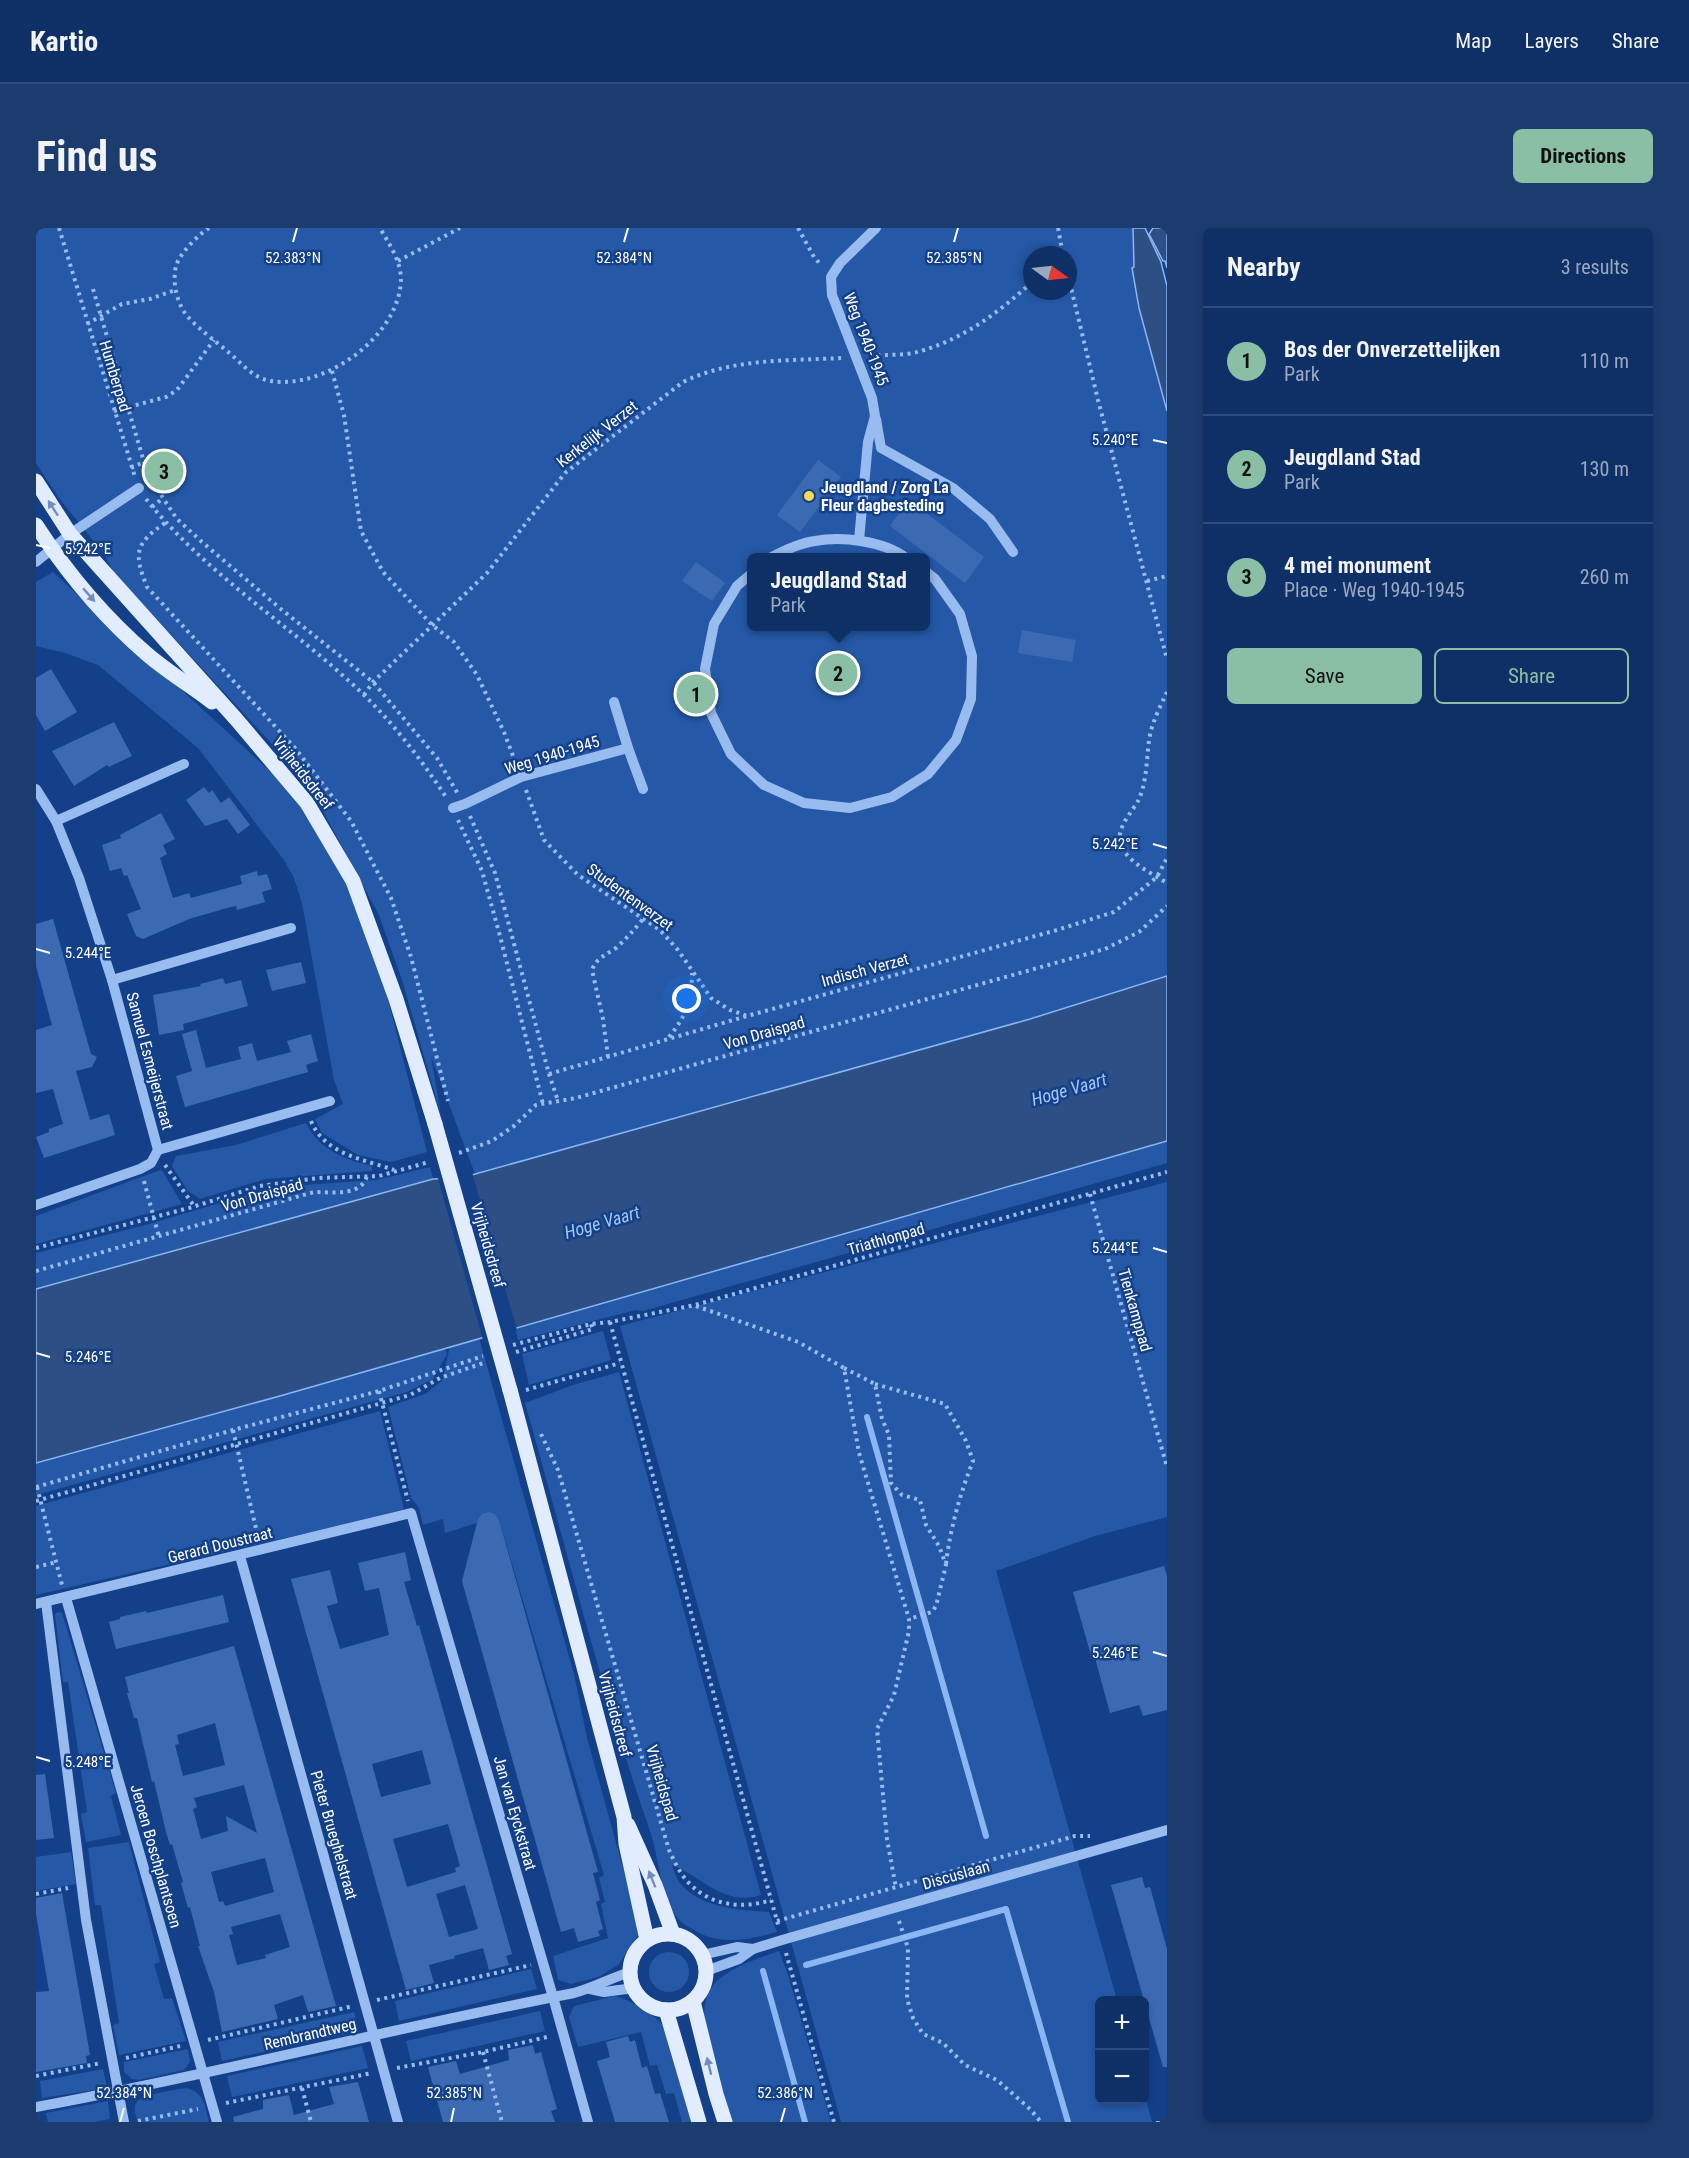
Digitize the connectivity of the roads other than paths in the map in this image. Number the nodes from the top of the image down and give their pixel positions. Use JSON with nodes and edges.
{"nodes":[{"id":1,"x":876,"y":228,"type":"edge"},
{"id":2,"x":875,"y":416,"type":"junction"},
{"id":3,"x":36,"y":481,"type":"edge"},
{"id":4,"x":139,"y":488,"type":"road end"},
{"id":5,"x":36,"y":525,"type":"edge"},
{"id":6,"x":70,"y":534,"type":"junction"},
{"id":7,"x":859,"y":540,"type":"junction"},
{"id":8,"x":52,"y":550,"type":"junction"},
{"id":9,"x":1013,"y":552,"type":"dead end"},
{"id":10,"x":783,"y":553,"type":"edge"},
{"id":11,"x":900,"y":553,"type":"edge"},
{"id":12,"x":36,"y":562,"type":"edge"},
{"id":13,"x":930,"y":575,"type":"edge"},
{"id":14,"x":747,"y":577,"type":"edge"},
{"id":15,"x":614,"y":702,"type":"dead end"},
{"id":16,"x":236,"y":719,"type":"junction"},
{"id":17,"x":628,"y":748,"type":"junction"},
{"id":18,"x":184,"y":764,"type":"dead end"},
{"id":19,"x":36,"y":789,"type":"edge"},
{"id":20,"x":643,"y":789,"type":"dead end"},
{"id":21,"x":453,"y":808,"type":"road end"},
{"id":22,"x":56,"y":821,"type":"junction"},
{"id":23,"x":291,"y":928,"type":"dead end"},
{"id":24,"x":112,"y":980,"type":"junction"},
{"id":25,"x":330,"y":1101,"type":"dead end"},
{"id":26,"x":158,"y":1150,"type":"junction"},
{"id":27,"x":36,"y":1205,"type":"edge"},
{"id":28,"x":411,"y":1513,"type":"joint"},
{"id":29,"x":240,"y":1556,"type":"junction"},
{"id":30,"x":66,"y":1598,"type":"junction"},
{"id":31,"x":41,"y":1603,"type":"edge"},
{"id":32,"x":624,"y":1816,"type":"junction"},
{"id":33,"x":1167,"y":1830,"type":"edge"},
{"id":34,"x":673,"y":1934,"type":"junction"},
{"id":35,"x":647,"y":1940,"type":"junction"},
{"id":36,"x":753,"y":1949,"type":"junction"},
{"id":37,"x":702,"y":1955,"type":"junction"},
{"id":38,"x":706,"y":1971,"type":"junction"},
{"id":39,"x":630,"y":1972,"type":"junction"},
{"id":40,"x":634,"y":1988,"type":"junction"},
{"id":41,"x":590,"y":1989,"type":"junction"},
{"id":42,"x":553,"y":1997,"type":"junction"},
{"id":43,"x":693,"y":2001,"type":"junction"},
{"id":44,"x":666,"y":2010,"type":"junction"},
{"id":45,"x":374,"y":2035,"type":"junction"},
{"id":46,"x":204,"y":2074,"type":"junction"},
{"id":47,"x":117,"y":2093,"type":"junction"},
{"id":48,"x":36,"y":2107,"type":"edge"},
{"id":49,"x":124,"y":2122,"type":"edge"},
{"id":50,"x":217,"y":2122,"type":"edge"},
{"id":51,"x":398,"y":2122,"type":"edge"},
{"id":52,"x":588,"y":2122,"type":"edge"},
{"id":53,"x":699,"y":2122,"type":"edge"},
{"id":54,"x":725,"y":2122,"type":"edge"}],
"edges":[{"from":1,"to":2,"type":"street","name":"Weg 1940-1945"},
{"from":2,"to":7,"type":"street","name":"Weg 1940-1945"},
{"from":2,"to":9,"type":"street"},
{"from":6,"to":3,"type":"main road","name":"Vrijheidsdreef","one_way":true},
{"from":4,"to":6,"type":"street"},
{"from":5,"to":8,"type":"main road","name":"Vrijheidsdreef"},
{"from":6,"to":8,"type":"street"},
{"from":6,"to":16,"type":"main road","name":"Vrijheidsdreef"},
{"from":7,"to":10,"type":"street"},
{"from":7,"to":11,"type":"street"},
{"from":8,"to":12,"type":"street"},
{"from":8,"to":16,"type":"main road","name":"Vrijheidsdreef","one_way":true},
{"from":13,"to":14,"type":"street"},
{"from":15,"to":17,"type":"street"},
{"from":16,"to":32,"type":"main road","name":"Vrijheidsdreef","bridge":true},
{"from":17,"to":20,"type":"street"},
{"from":17,"to":21,"type":"street","name":"Weg 1940-1945"},
{"from":18,"to":22,"type":"street"},
{"from":19,"to":22,"type":"street","name":"Samuel Esmeijerstraat"},
{"from":22,"to":24,"type":"street","name":"Samuel Esmeijerstraat"},
{"from":23,"to":24,"type":"street","name":"Samuel Esmeijerstraat"},
{"from":24,"to":26,"type":"street","name":"Samuel Esmeijerstraat"},
{"from":25,"to":26,"type":"street","name":"Samuel Esmeijerstraat"},
{"from":26,"to":27,"type":"street"},
{"from":28,"to":29,"type":"street","name":"Gerard Doustraat"},
{"from":28,"to":42,"type":"street","name":"Jan van Eyckstraat"},
{"from":29,"to":30,"type":"street","name":"Gerard Doustraat"},
{"from":29,"to":45,"type":"street","name":"Pieter Brueghelstraat"},
{"from":30,"to":31,"type":"street","name":"Gerard Doustraat"},
{"from":30,"to":46,"type":"street","name":"Jeroen Boschplantsoen"},
{"from":31,"to":47,"type":"street"},
{"from":34,"to":32,"type":"main road","name":"Vrijheidsdreef","one_way":true},
{"from":32,"to":35,"type":"main road","name":"Vrijheidsdreef"},
{"from":33,"to":36,"type":"street","name":"Discuslaan"},
{"from":34,"to":35,"type":"main road"},
{"from":34,"to":37,"type":"main road"},
{"from":35,"to":39,"type":"main road"},
{"from":36,"to":37,"type":"street","name":"Discuslaan"},
{"from":36,"to":38,"type":"street","name":"Discuslaan"},
{"from":37,"to":38,"type":"main road"},
{"from":38,"to":43,"type":"main road"},
{"from":39,"to":40,"type":"main road"},
{"from":39,"to":41,"type":"street","name":"Rembrandtweg"},
{"from":40,"to":41,"type":"street","name":"Rembrandtweg"},
{"from":40,"to":44,"type":"main road"},
{"from":41,"to":42,"type":"street","name":"Rembrandtweg"},
{"from":42,"to":45,"type":"street","name":"Rembrandtweg"},
{"from":42,"to":52,"type":"street","name":"Jan van Eyckstraat"},
{"from":43,"to":44,"type":"main road"},
{"from":54,"to":43,"type":"main road","one_way":true},
{"from":44,"to":53,"type":"main road"},
{"from":45,"to":46,"type":"street","name":"Rembrandtweg"},
{"from":45,"to":51,"type":"street","name":"Pieter Brueghelstraat"},
{"from":46,"to":47,"type":"street","name":"Rembrandtweg"},
{"from":46,"to":50,"type":"street","name":"Jeroen Boschplantsoen"},
{"from":47,"to":48,"type":"street","name":"Rembrandtweg"},
{"from":47,"to":49,"type":"street"}]}
